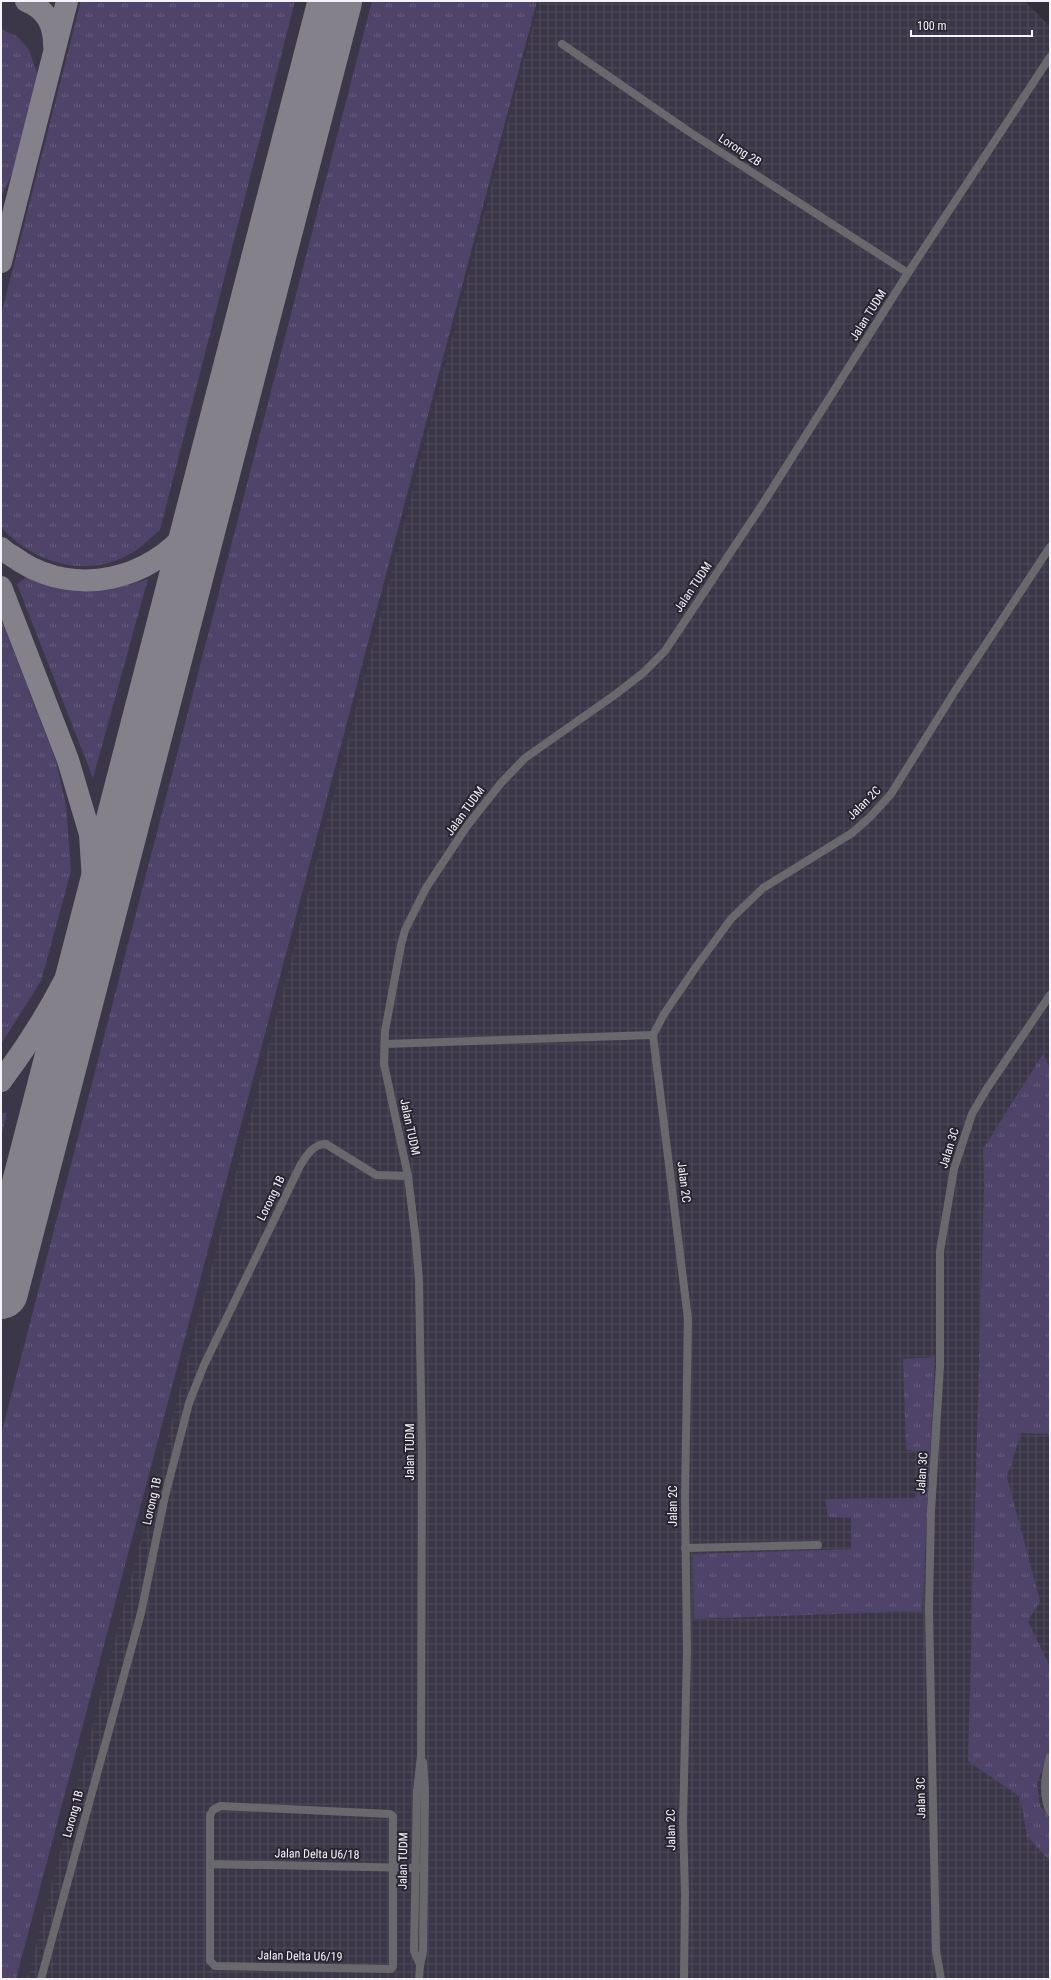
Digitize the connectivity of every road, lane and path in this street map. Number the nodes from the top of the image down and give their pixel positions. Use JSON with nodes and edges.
{"nodes":[{"id":1,"x":562,"y":44,"type":"dead end"},
{"id":2,"x":1050,"y":57,"type":"edge"},
{"id":3,"x":908,"y":273,"type":"junction"},
{"id":4,"x":1050,"y":547,"type":"edge"},
{"id":5,"x":1050,"y":995,"type":"edge"},
{"id":6,"x":653,"y":1035,"type":"junction"},
{"id":7,"x":385,"y":1044,"type":"junction"},
{"id":8,"x":408,"y":1176,"type":"junction"},
{"id":9,"x":818,"y":1545,"type":"dead end"},
{"id":10,"x":685,"y":1548,"type":"junction"},
{"id":11,"x":421,"y":1756,"type":"junction"},
{"id":12,"x":1050,"y":1757,"type":"edge"},
{"id":13,"x":1050,"y":1812,"type":"edge"},
{"id":14,"x":210,"y":1864,"type":"junction"},
{"id":15,"x":394,"y":1867,"type":"junction"},
{"id":16,"x":415,"y":1868,"type":"junction"},
{"id":17,"x":424,"y":1868,"type":"junction"},
{"id":18,"x":420,"y":1965,"type":"junction"},
{"id":19,"x":41,"y":1979,"type":"edge"},
{"id":20,"x":420,"y":1979,"type":"edge"},
{"id":21,"x":684,"y":1979,"type":"edge"},
{"id":22,"x":941,"y":1979,"type":"edge"}],
"edges":[{"from":1,"to":3,"type":"street","name":"Lorong 2B"},
{"from":2,"to":3,"type":"street","name":"Jalan TUDM"},
{"from":3,"to":7,"type":"street","name":"Jalan TUDM"},
{"from":4,"to":6,"type":"street","name":"Jalan 2C"},
{"from":5,"to":22,"type":"street","name":"Jalan 3C"},
{"from":6,"to":7,"type":"street"},
{"from":6,"to":10,"type":"street","name":"Jalan 2C"},
{"from":7,"to":8,"type":"street","name":"Jalan TUDM"},
{"from":8,"to":11,"type":"street","name":"Jalan TUDM"},
{"from":8,"to":19,"type":"street","name":"Lorong 1B"},
{"from":9,"to":10,"type":"street"},
{"from":10,"to":21,"type":"street","name":"Jalan 2C"},
{"from":11,"to":16,"type":"street","name":"Jalan TUDM"},
{"from":11,"to":17,"type":"street","name":"Jalan TUDM"},
{"from":12,"to":13,"type":"street"},
{"from":14,"to":15,"type":"street","name":"Jalan Delta U6/18"},
{"from":14,"to":15,"type":"street"},
{"from":14,"to":15,"type":"street","name":"Jalan Delta U6/19"},
{"from":15,"to":16,"type":"street","name":"Jalan Delta U6/18"},
{"from":16,"to":17,"type":"street","name":"Jalan Delta U6/18"},
{"from":16,"to":18,"type":"street","name":"Jalan TUDM"},
{"from":17,"to":18,"type":"street","name":"Jalan TUDM"},
{"from":18,"to":20,"type":"street","name":"Jalan TUDM"}]}
